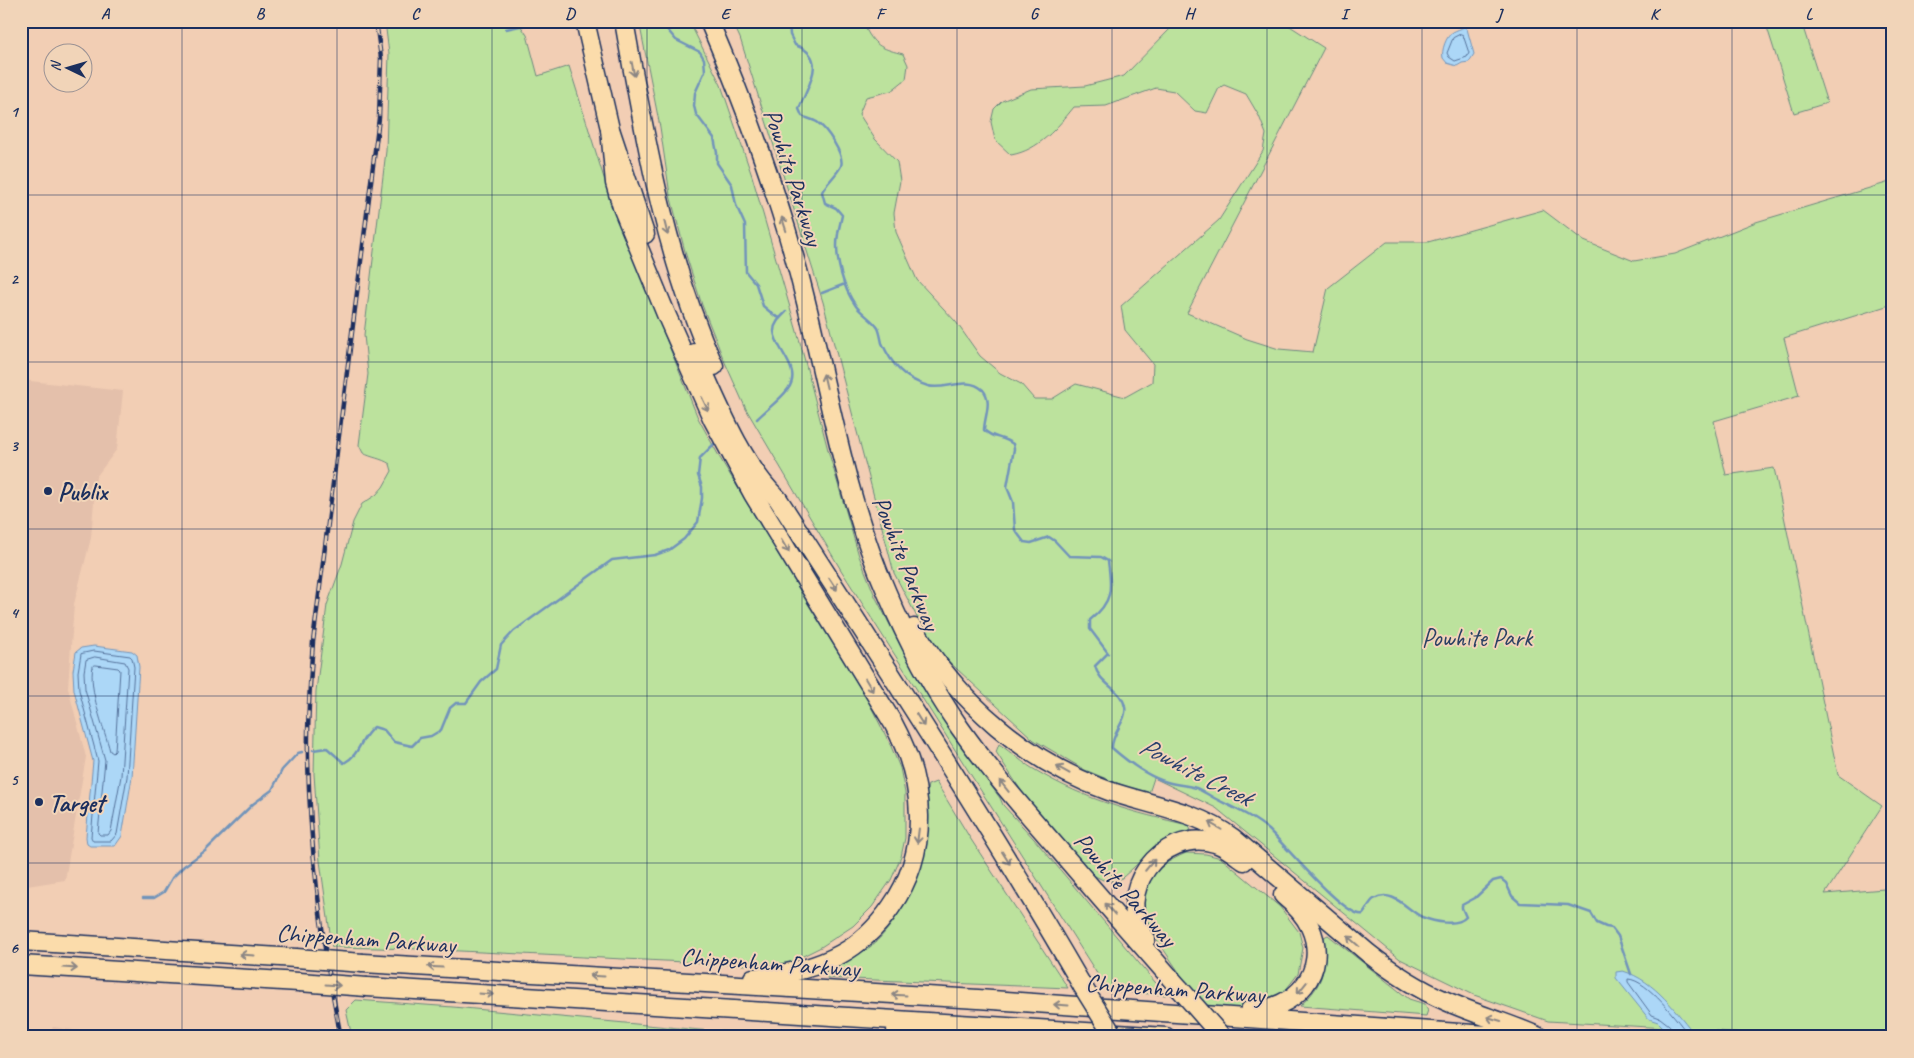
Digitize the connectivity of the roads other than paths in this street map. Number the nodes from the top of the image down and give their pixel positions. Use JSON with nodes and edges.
{"nodes":[{"id":1,"x":585,"y":21,"type":"edge"},
{"id":2,"x":624,"y":21,"type":"edge"},
{"id":3,"x":709,"y":21,"type":"edge"},
{"id":4,"x":610,"y":129,"type":"junction"},
{"id":5,"x":836,"y":428,"type":"junction"},
{"id":6,"x":778,"y":499,"type":"junction"},
{"id":7,"x":21,"y":941,"type":"edge"},
{"id":8,"x":21,"y":965,"type":"edge"},
{"id":9,"x":623,"y":978,"type":"junction"},
{"id":10,"x":1088,"y":987,"type":"junction"},
{"id":11,"x":1178,"y":987,"type":"junction"},
{"id":12,"x":621,"y":1003,"type":"junction"},
{"id":13,"x":1127,"y":1010,"type":"junction"},
{"id":14,"x":932,"y":1037,"type":"edge"},
{"id":15,"x":1114,"y":1037,"type":"edge"},
{"id":16,"x":1125,"y":1037,"type":"edge"},
{"id":17,"x":1166,"y":1037,"type":"edge"},
{"id":18,"x":1222,"y":1037,"type":"edge"},
{"id":19,"x":1516,"y":1037,"type":"edge"},
{"id":20,"x":1539,"y":1037,"type":"edge"}],
"edges":[{"from":1,"to":4,"type":"highway"},
{"from":2,"to":6,"type":"highway","one_way":true},
{"from":5,"to":3,"type":"highway","name":"Powhite Parkway","one_way":true},
{"from":4,"to":6,"type":"highway"},
{"from":4,"to":9,"type":"highway","one_way":true},
{"from":11,"to":5,"type":"highway","name":"Powhite Parkway","one_way":true},
{"from":20,"to":5,"type":"highway","one_way":true},
{"from":6,"to":10,"type":"highway","one_way":true},
{"from":9,"to":7,"type":"highway","name":"Chippenham Parkway","one_way":true,"bridge":true},
{"from":8,"to":12,"type":"highway","name":"Chippenham Parkway","one_way":true,"bridge":true},
{"from":13,"to":9,"type":"highway","name":"Chippenham Parkway","one_way":true},
{"from":10,"to":15,"type":"highway","bridge":true},
{"from":10,"to":16,"type":"highway"},
{"from":11,"to":13,"type":"highway","one_way":true},
{"from":11,"to":18,"type":"highway","name":"Powhite Parkway","bridge":true},
{"from":12,"to":14,"type":"highway"},
{"from":12,"to":17,"type":"highway","name":"Chippenham Parkway"},
{"from":13,"to":19,"type":"highway","name":"Chippenham Parkway"}]}
